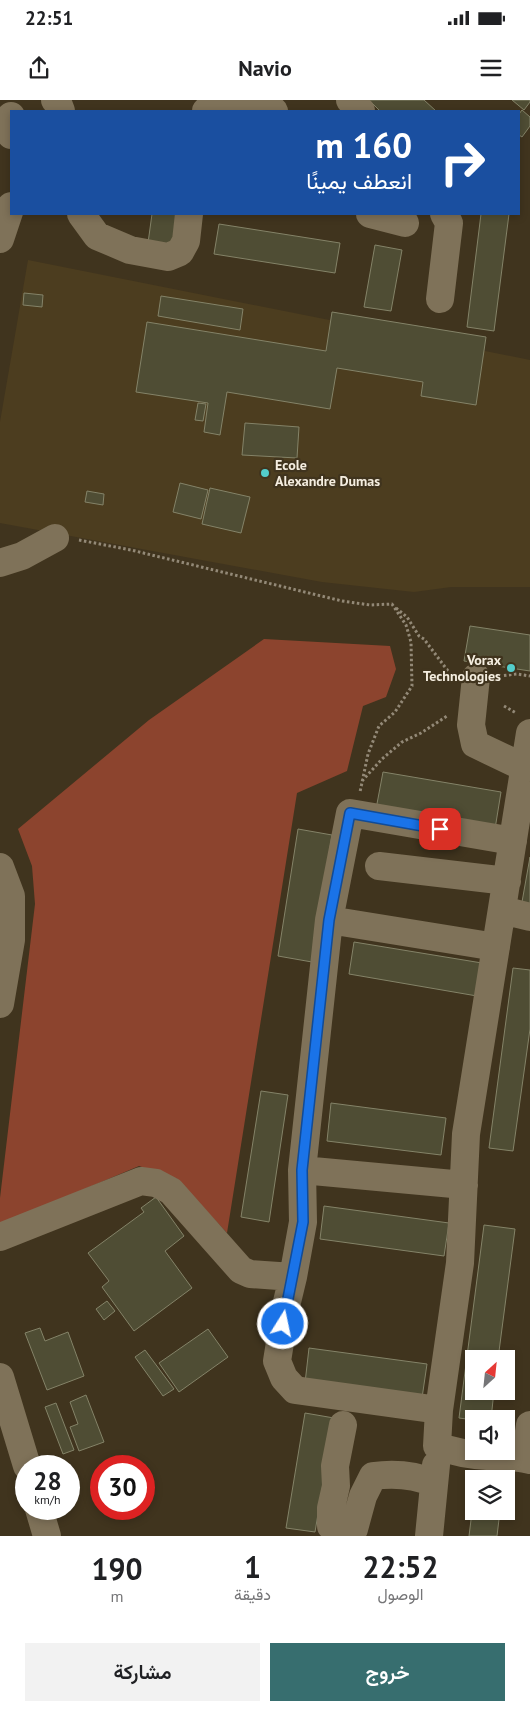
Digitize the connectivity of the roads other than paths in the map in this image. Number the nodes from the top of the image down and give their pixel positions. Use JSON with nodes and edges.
{"nodes":[{"id":1,"x":217,"y":100,"type":"edge"},
{"id":2,"x":226,"y":100,"type":"edge"},
{"id":3,"x":350,"y":100,"type":"edge"},
{"id":4,"x":207,"y":110,"type":"edge"},
{"id":5,"x":272,"y":110,"type":"edge"},
{"id":6,"x":360,"y":110,"type":"edge"},
{"id":7,"x":10,"y":209,"type":"edge"},
{"id":8,"x":82,"y":215,"type":"edge"},
{"id":9,"x":189,"y":215,"type":"edge"},
{"id":10,"x":374,"y":215,"type":"edge"},
{"id":11,"x":445,"y":215,"type":"edge"},
{"id":12,"x":405,"y":223,"type":"dead end"},
{"id":13,"x":0,"y":239,"type":"edge"},
{"id":14,"x":440,"y":299,"type":"dead end"},
{"id":15,"x":55,"y":538,"type":"road end"},
{"id":16,"x":0,"y":563,"type":"edge"},
{"id":17,"x":476,"y":677,"type":"road end"},
{"id":18,"x":523,"y":724,"type":"edge"},
{"id":19,"x":525,"y":768,"type":"junction"},
{"id":20,"x":513,"y":841,"type":"junction"},
{"id":21,"x":379,"y":866,"type":"dead end"},
{"id":22,"x":0,"y":867,"type":"edge"},
{"id":23,"x":507,"y":881,"type":"junction"},
{"id":24,"x":502,"y":910,"type":"junction"},
{"id":25,"x":530,"y":918,"type":"edge"},
{"id":26,"x":329,"y":920,"type":"junction"},
{"id":27,"x":496,"y":947,"type":"junction"},
{"id":28,"x":0,"y":1004,"type":"edge"},
{"id":29,"x":302,"y":1170,"type":"junction"},
{"id":30,"x":464,"y":1184,"type":"junction"},
{"id":31,"x":0,"y":1238,"type":"edge"},
{"id":32,"x":293,"y":1277,"type":"junction"},
{"id":33,"x":0,"y":1377,"type":"edge"},
{"id":34,"x":439,"y":1410,"type":"junction"},
{"id":35,"x":530,"y":1425,"type":"edge"},
{"id":36,"x":343,"y":1426,"type":"dead end"},
{"id":37,"x":445,"y":1449,"type":"junction"},
{"id":38,"x":23,"y":1455,"type":"edge"},
{"id":39,"x":527,"y":1459,"type":"edge"},
{"id":40,"x":434,"y":1483,"type":"junction"},
{"id":41,"x":42,"y":1520,"type":"edge"},
{"id":42,"x":47,"y":1536,"type":"edge"},
{"id":43,"x":429,"y":1536,"type":"edge"},
{"id":44,"x":443,"y":1536,"type":"edge"}],
"edges":[{"from":1,"to":4,"type":"street"},
{"from":2,"to":5,"type":"street"},
{"from":3,"to":6,"type":"street"},
{"from":7,"to":13,"type":"street"},
{"from":8,"to":9,"type":"street"},
{"from":10,"to":12,"type":"street"},
{"from":11,"to":14,"type":"street"},
{"from":15,"to":16,"type":"street"},
{"from":17,"to":19,"type":"street"},
{"from":18,"to":19,"type":"street"},
{"from":19,"to":20,"type":"street"},
{"from":20,"to":23,"type":"street"},
{"from":20,"to":26,"type":"street"},
{"from":21,"to":23,"type":"street"},
{"from":22,"to":28,"type":"street"},
{"from":23,"to":24,"type":"street"},
{"from":24,"to":25,"type":"street"},
{"from":24,"to":27,"type":"street"},
{"from":26,"to":27,"type":"street"},
{"from":26,"to":29,"type":"street"},
{"from":27,"to":30,"type":"street"},
{"from":29,"to":30,"type":"street"},
{"from":29,"to":32,"type":"street"},
{"from":30,"to":34,"type":"street"},
{"from":31,"to":32,"type":"street"},
{"from":32,"to":34,"type":"street"},
{"from":33,"to":38,"type":"street"},
{"from":34,"to":37,"type":"street"},
{"from":35,"to":39,"type":"street"},
{"from":36,"to":40,"type":"street"},
{"from":37,"to":39,"type":"street"},
{"from":37,"to":40,"type":"street"},
{"from":37,"to":44,"type":"street"},
{"from":40,"to":43,"type":"street"},
{"from":41,"to":42,"type":"street"}]}
